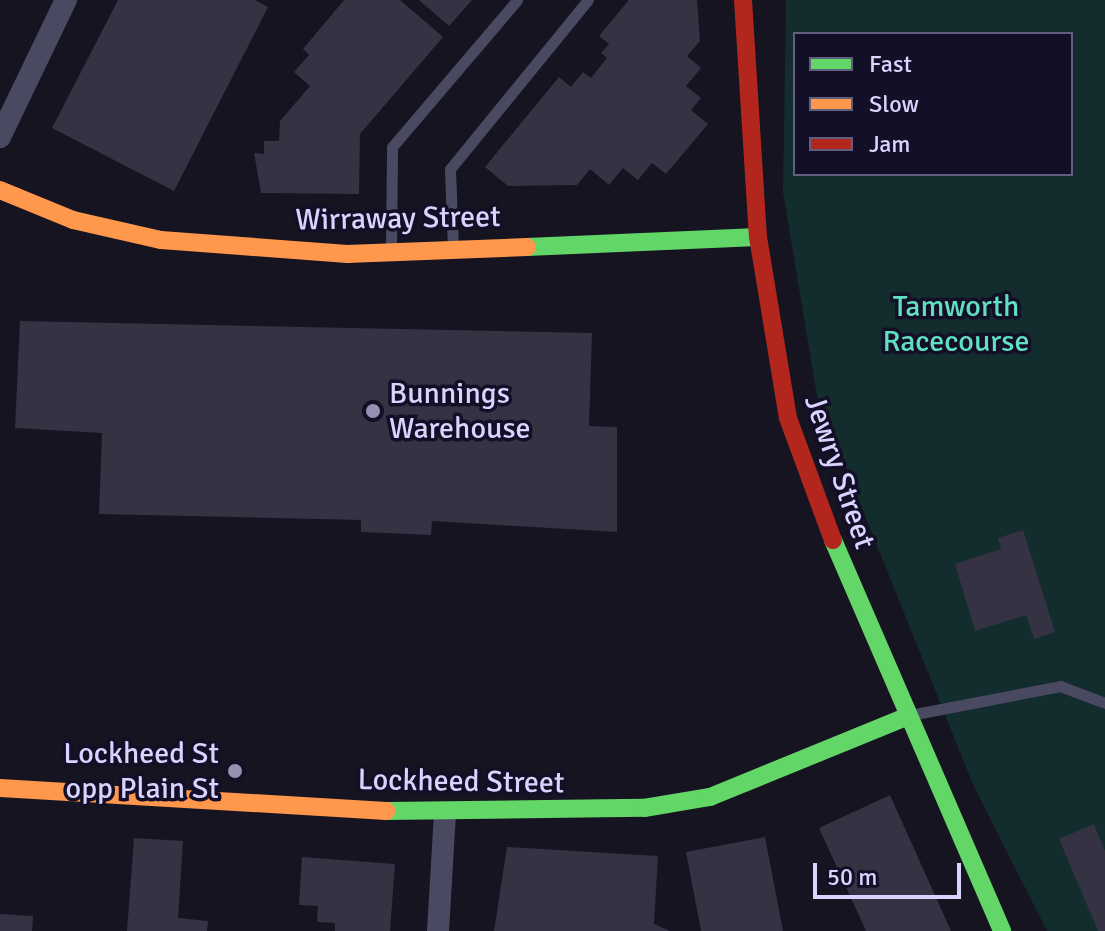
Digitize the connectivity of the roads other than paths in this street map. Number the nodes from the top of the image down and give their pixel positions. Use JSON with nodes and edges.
{"nodes":[{"id":1,"x":66,"y":0,"type":"edge"},
{"id":2,"x":517,"y":0,"type":"edge"},
{"id":3,"x":588,"y":0,"type":"edge"},
{"id":4,"x":743,"y":0,"type":"edge"},
{"id":5,"x":0,"y":137,"type":"edge"},
{"id":6,"x":0,"y":190,"type":"edge"},
{"id":7,"x":758,"y":237,"type":"junction"},
{"id":8,"x":453,"y":249,"type":"junction"},
{"id":9,"x":391,"y":252,"type":"junction"},
{"id":10,"x":1105,"y":703,"type":"edge"},
{"id":11,"x":906,"y":717,"type":"junction"},
{"id":12,"x":0,"y":788,"type":"edge"},
{"id":13,"x":445,"y":814,"type":"junction"},
{"id":14,"x":438,"y":931,"type":"edge"},
{"id":15,"x":1002,"y":931,"type":"edge"}],
"edges":[{"from":1,"to":5,"type":"street"},
{"from":2,"to":9,"type":"lane"},
{"from":3,"to":8,"type":"lane"},
{"from":4,"to":7,"type":"street","name":"Jewry Street"},
{"from":6,"to":9,"type":"street","name":"Wirraway Street"},
{"from":7,"to":8,"type":"street","name":"Wirraway Street"},
{"from":7,"to":11,"type":"street","name":"Jewry Street"},
{"from":8,"to":9,"type":"street","name":"Wirraway Street"},
{"from":10,"to":11,"type":"lane"},
{"from":11,"to":13,"type":"street","name":"Lockheed Street"},
{"from":11,"to":15,"type":"street","name":"Jewry Street"},
{"from":12,"to":13,"type":"street","name":"Lockheed Street"},
{"from":13,"to":14,"type":"street"}]}
